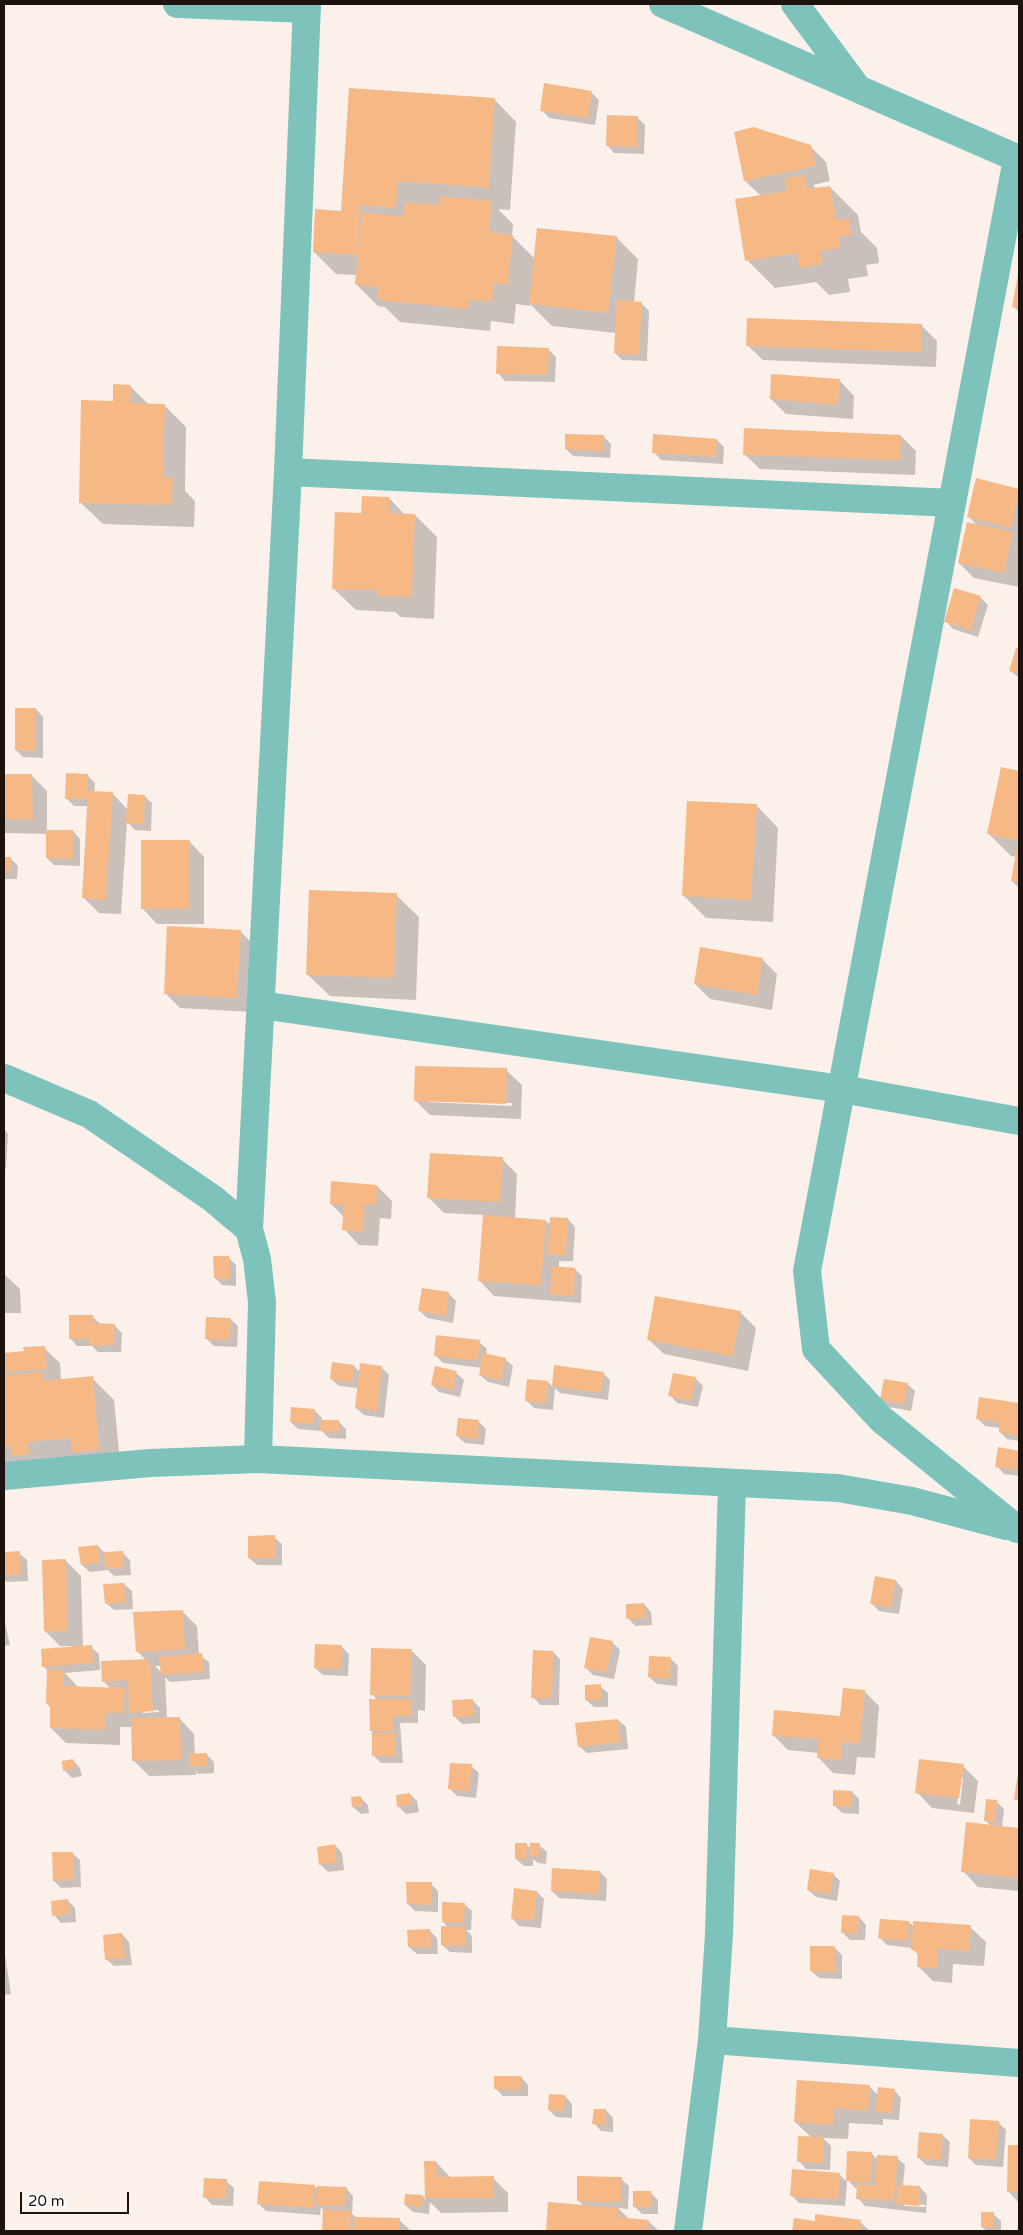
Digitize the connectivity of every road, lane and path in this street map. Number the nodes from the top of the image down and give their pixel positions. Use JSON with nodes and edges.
{"nodes":[{"id":1,"x":177,"y":4,"type":"edge"},
{"id":2,"x":663,"y":4,"type":"edge"},
{"id":3,"x":795,"y":4,"type":"edge"},
{"id":4,"x":307,"y":7,"type":"edge"},
{"id":5,"x":858,"y":89,"type":"junction"},
{"id":6,"x":1018,"y":159,"type":"edge"},
{"id":7,"x":288,"y":472,"type":"junction"},
{"id":8,"x":952,"y":503,"type":"junction"},
{"id":9,"x":260,"y":1005,"type":"junction"},
{"id":10,"x":4,"y":1078,"type":"edge"},
{"id":11,"x":842,"y":1089,"type":"junction"},
{"id":12,"x":1019,"y":1121,"type":"edge"},
{"id":13,"x":249,"y":1229,"type":"junction"},
{"id":14,"x":258,"y":1459,"type":"junction"},
{"id":15,"x":4,"y":1476,"type":"edge"},
{"id":16,"x":732,"y":1484,"type":"junction"},
{"id":17,"x":1018,"y":1530,"type":"edge"},
{"id":18,"x":712,"y":2040,"type":"junction"},
{"id":19,"x":1019,"y":2062,"type":"edge"},
{"id":20,"x":688,"y":2231,"type":"edge"}],
"edges":[{"from":1,"to":4,"type":"street"},
{"from":2,"to":5,"type":"street"},
{"from":3,"to":5,"type":"street"},
{"from":4,"to":7,"type":"street"},
{"from":5,"to":6,"type":"street"},
{"from":6,"to":8,"type":"street"},
{"from":7,"to":8,"type":"street"},
{"from":7,"to":9,"type":"street"},
{"from":8,"to":11,"type":"street"},
{"from":9,"to":11,"type":"street"},
{"from":9,"to":13,"type":"street"},
{"from":10,"to":13,"type":"street"},
{"from":11,"to":12,"type":"street"},
{"from":11,"to":17,"type":"street"},
{"from":13,"to":14,"type":"street"},
{"from":14,"to":15,"type":"street"},
{"from":14,"to":16,"type":"street"},
{"from":16,"to":17,"type":"street"},
{"from":16,"to":18,"type":"street"},
{"from":18,"to":19,"type":"street"},
{"from":18,"to":20,"type":"street"}]}
